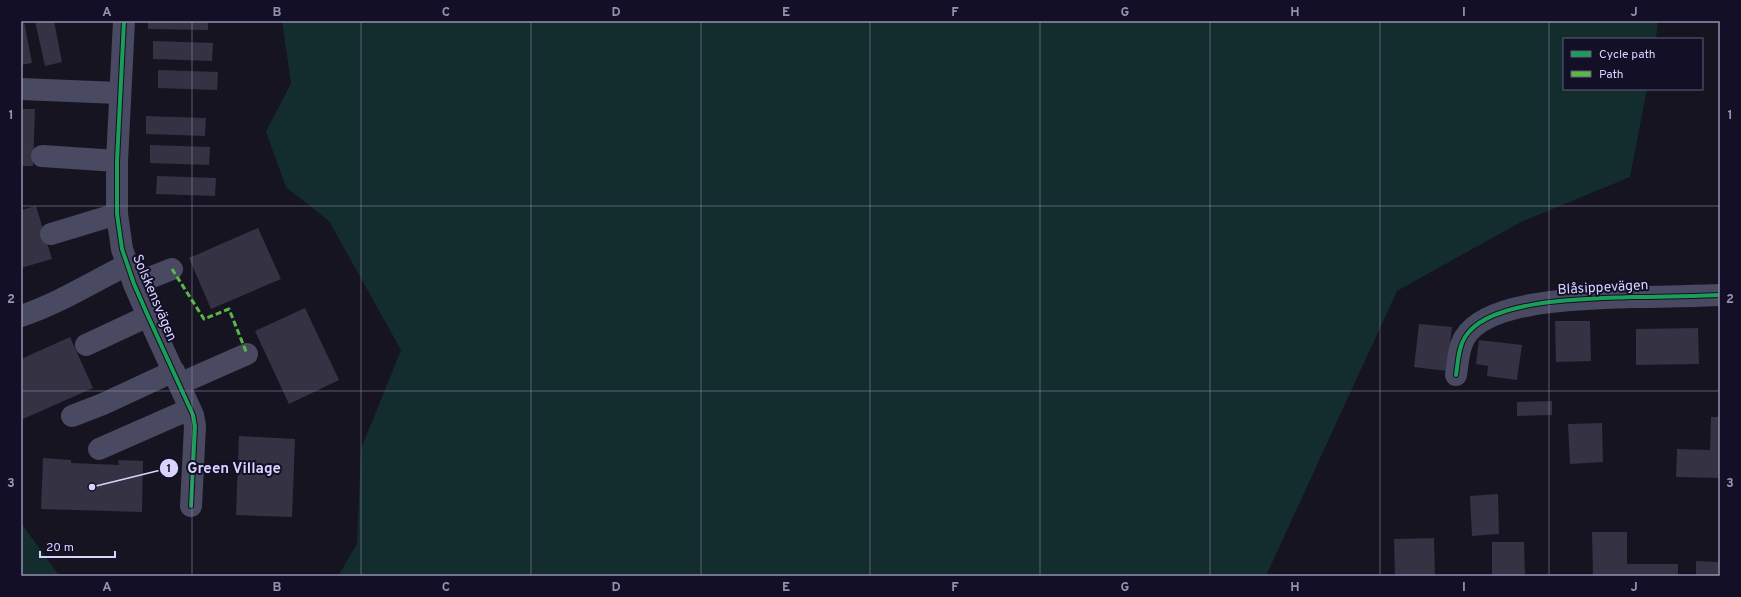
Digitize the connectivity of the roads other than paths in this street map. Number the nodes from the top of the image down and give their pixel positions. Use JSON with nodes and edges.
{"nodes":[{"id":1,"x":124,"y":21,"type":"edge"},
{"id":2,"x":21,"y":89,"type":"edge"},
{"id":3,"x":119,"y":92,"type":"junction"},
{"id":4,"x":42,"y":156,"type":"dead end"},
{"id":5,"x":117,"y":161,"type":"junction"},
{"id":6,"x":117,"y":214,"type":"junction"},
{"id":7,"x":51,"y":234,"type":"dead end"},
{"id":8,"x":172,"y":269,"type":"dead end"},
{"id":9,"x":130,"y":274,"type":"junction"},
{"id":10,"x":1720,"y":295,"type":"edge"},
{"id":11,"x":21,"y":316,"type":"edge"},
{"id":12,"x":148,"y":316,"type":"junction"},
{"id":13,"x":86,"y":346,"type":"dead end"},
{"id":14,"x":247,"y":354,"type":"dead end"},
{"id":15,"x":1456,"y":375,"type":"dead end"},
{"id":16,"x":176,"y":378,"type":"junction"},
{"id":17,"x":190,"y":409,"type":"junction"},
{"id":18,"x":72,"y":416,"type":"dead end"},
{"id":19,"x":99,"y":449,"type":"dead end"},
{"id":20,"x":191,"y":506,"type":"dead end"}],
"edges":[{"from":1,"to":3,"type":"street","name":"Solskensvägen"},
{"from":2,"to":3,"type":"street"},
{"from":3,"to":5,"type":"street","name":"Solskensvägen"},
{"from":4,"to":5,"type":"street"},
{"from":5,"to":6,"type":"street","name":"Solskensvägen"},
{"from":6,"to":7,"type":"street"},
{"from":6,"to":9,"type":"street","name":"Solskensvägen"},
{"from":8,"to":9,"type":"street"},
{"from":9,"to":11,"type":"street","name":"Solskensvägen"},
{"from":9,"to":12,"type":"street","name":"Solskensvägen"},
{"from":10,"to":15,"type":"street","name":"Blåsippevägen"},
{"from":12,"to":13,"type":"street"},
{"from":12,"to":16,"type":"street","name":"Solskensvägen"},
{"from":14,"to":16,"type":"street"},
{"from":16,"to":17,"type":"street","name":"Solskensvägen"},
{"from":16,"to":18,"type":"street"},
{"from":17,"to":19,"type":"street"},
{"from":17,"to":20,"type":"street","name":"Solskensvägen"}]}
